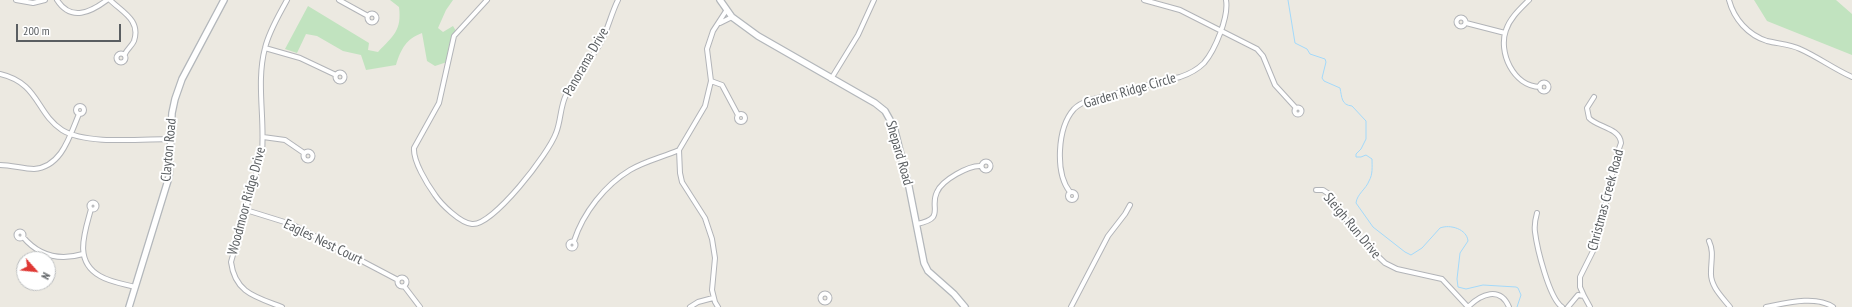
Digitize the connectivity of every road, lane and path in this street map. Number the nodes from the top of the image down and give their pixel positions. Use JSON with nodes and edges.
{"nodes":[{"id":1,"x":16,"y":0,"type":"edge"},
{"id":2,"x":45,"y":0,"type":"edge"},
{"id":3,"x":57,"y":0,"type":"edge"},
{"id":4,"x":109,"y":0,"type":"edge"},
{"id":5,"x":224,"y":0,"type":"edge"},
{"id":6,"x":287,"y":0,"type":"edge"},
{"id":7,"x":339,"y":0,"type":"edge"},
{"id":8,"x":487,"y":0,"type":"edge"},
{"id":9,"x":618,"y":0,"type":"edge"},
{"id":10,"x":720,"y":0,"type":"edge"},
{"id":11,"x":874,"y":0,"type":"edge"},
{"id":12,"x":1144,"y":0,"type":"edge"},
{"id":13,"x":1226,"y":0,"type":"edge"},
{"id":14,"x":1529,"y":0,"type":"edge"},
{"id":15,"x":1729,"y":0,"type":"edge"},
{"id":16,"x":726,"y":11,"type":"junction"},
{"id":17,"x":368,"y":16,"type":"dead end"},
{"id":18,"x":732,"y":17,"type":"junction"},
{"id":19,"x":720,"y":23,"type":"junction"},
{"id":20,"x":1466,"y":23,"type":"dead end"},
{"id":21,"x":1221,"y":31,"type":"junction"},
{"id":22,"x":1505,"y":33,"type":"junction"},
{"id":23,"x":265,"y":48,"type":"junction"},
{"id":24,"x":125,"y":54,"type":"dead end"},
{"id":25,"x":0,"y":74,"type":"edge"},
{"id":26,"x":336,"y":75,"type":"dead end"},
{"id":27,"x":1852,"y":77,"type":"edge"},
{"id":28,"x":831,"y":79,"type":"junction"},
{"id":29,"x":711,"y":81,"type":"junction"},
{"id":30,"x":1540,"y":87,"type":"dead end"},
{"id":31,"x":1594,"y":97,"type":"dead end"},
{"id":32,"x":1296,"y":108,"type":"dead end"},
{"id":33,"x":78,"y":114,"type":"dead end"},
{"id":34,"x":738,"y":115,"type":"dead end"},
{"id":35,"x":70,"y":134,"type":"junction"},
{"id":36,"x":263,"y":137,"type":"junction"},
{"id":37,"x":171,"y":139,"type":"junction"},
{"id":38,"x":679,"y":150,"type":"junction"},
{"id":39,"x":304,"y":154,"type":"dead end"},
{"id":40,"x":0,"y":165,"type":"edge"},
{"id":41,"x":981,"y":166,"type":"dead end"},
{"id":42,"x":1316,"y":190,"type":"dead end"},
{"id":43,"x":1070,"y":192,"type":"dead end"},
{"id":44,"x":1130,"y":205,"type":"dead end"},
{"id":45,"x":91,"y":209,"type":"dead end"},
{"id":46,"x":246,"y":210,"type":"junction"},
{"id":47,"x":1537,"y":214,"type":"dead end"},
{"id":48,"x":917,"y":224,"type":"junction"},
{"id":49,"x":22,"y":237,"type":"dead end"},
{"id":50,"x":574,"y":241,"type":"dead end"},
{"id":51,"x":1709,"y":241,"type":"dead end"},
{"id":52,"x":83,"y":254,"type":"junction"},
{"id":53,"x":135,"y":287,"type":"junction"},
{"id":54,"x":1584,"y":296,"type":"junction"},
{"id":55,"x":714,"y":298,"type":"junction"},
{"id":56,"x":129,"y":307,"type":"edge"},
{"id":57,"x":282,"y":307,"type":"edge"},
{"id":58,"x":420,"y":307,"type":"edge"},
{"id":59,"x":690,"y":307,"type":"edge"},
{"id":60,"x":718,"y":307,"type":"edge"},
{"id":61,"x":965,"y":307,"type":"edge"},
{"id":62,"x":1071,"y":307,"type":"edge"},
{"id":63,"x":1468,"y":307,"type":"edge"},
{"id":64,"x":1509,"y":307,"type":"edge"},
{"id":65,"x":1562,"y":307,"type":"edge"},
{"id":66,"x":1568,"y":307,"type":"edge"},
{"id":67,"x":1590,"y":307,"type":"edge"},
{"id":68,"x":1730,"y":307,"type":"edge"},
{"id":69,"x":1766,"y":307,"type":"edge"},
{"id":70,"x":1833,"y":307,"type":"edge"}],
"edges":[{"from":1,"to":2,"type":"street"},
{"from":3,"to":4,"type":"street"},
{"from":4,"to":24,"type":"street"},
{"from":5,"to":37,"type":"street","name":"Clayton Road"},
{"from":6,"to":23,"type":"street","name":"Woodmoor Ridge Drive"},
{"from":7,"to":17,"type":"street"},
{"from":8,"to":9,"type":"street","name":"Panorama Drive"},
{"from":10,"to":16,"type":"street","name":"Shepard Road"},
{"from":11,"to":28,"type":"street"},
{"from":12,"to":21,"type":"street"},
{"from":13,"to":21,"type":"street","name":"Garden Ridge Circle"},
{"from":14,"to":22,"type":"street"},
{"from":15,"to":27,"type":"street"},
{"from":16,"to":18,"type":"street","name":"Shepard Road"},
{"from":16,"to":19,"type":"street"},
{"from":18,"to":19,"type":"street"},
{"from":18,"to":28,"type":"street","name":"Shepard Road"},
{"from":19,"to":29,"type":"street"},
{"from":20,"to":22,"type":"street"},
{"from":21,"to":32,"type":"street"},
{"from":21,"to":43,"type":"street","name":"Garden Ridge Circle"},
{"from":22,"to":30,"type":"street"},
{"from":23,"to":26,"type":"street"},
{"from":23,"to":36,"type":"street","name":"Woodmoor Ridge Drive"},
{"from":25,"to":35,"type":"street"},
{"from":28,"to":48,"type":"street","name":"Shepard Road"},
{"from":29,"to":34,"type":"street"},
{"from":29,"to":38,"type":"street"},
{"from":31,"to":54,"type":"street","name":"Christmas Creek Road"},
{"from":33,"to":35,"type":"street"},
{"from":35,"to":37,"type":"street"},
{"from":35,"to":40,"type":"street"},
{"from":36,"to":39,"type":"street"},
{"from":36,"to":46,"type":"street","name":"Woodmoor Ridge Drive"},
{"from":37,"to":53,"type":"street","name":"Clayton Road"},
{"from":38,"to":50,"type":"street"},
{"from":38,"to":55,"type":"street"},
{"from":41,"to":48,"type":"street"},
{"from":42,"to":63,"type":"street","name":"Sleigh Run Drive"},
{"from":44,"to":62,"type":"street"},
{"from":45,"to":52,"type":"street"},
{"from":46,"to":57,"type":"street","name":"Woodmoor Ridge Drive"},
{"from":46,"to":58,"type":"street","name":"Eagles Nest Court"},
{"from":47,"to":65,"type":"street"},
{"from":48,"to":61,"type":"street","name":"Shepard Road"},
{"from":49,"to":52,"type":"street"},
{"from":51,"to":68,"type":"street"},
{"from":52,"to":53,"type":"street"},
{"from":53,"to":56,"type":"street","name":"Clayton Road"},
{"from":54,"to":66,"type":"street"},
{"from":54,"to":67,"type":"street","name":"Christmas Creek Road"},
{"from":55,"to":59,"type":"street"},
{"from":55,"to":60,"type":"street"},
{"from":63,"to":64,"type":"street"},
{"from":69,"to":70,"type":"street"}]}
